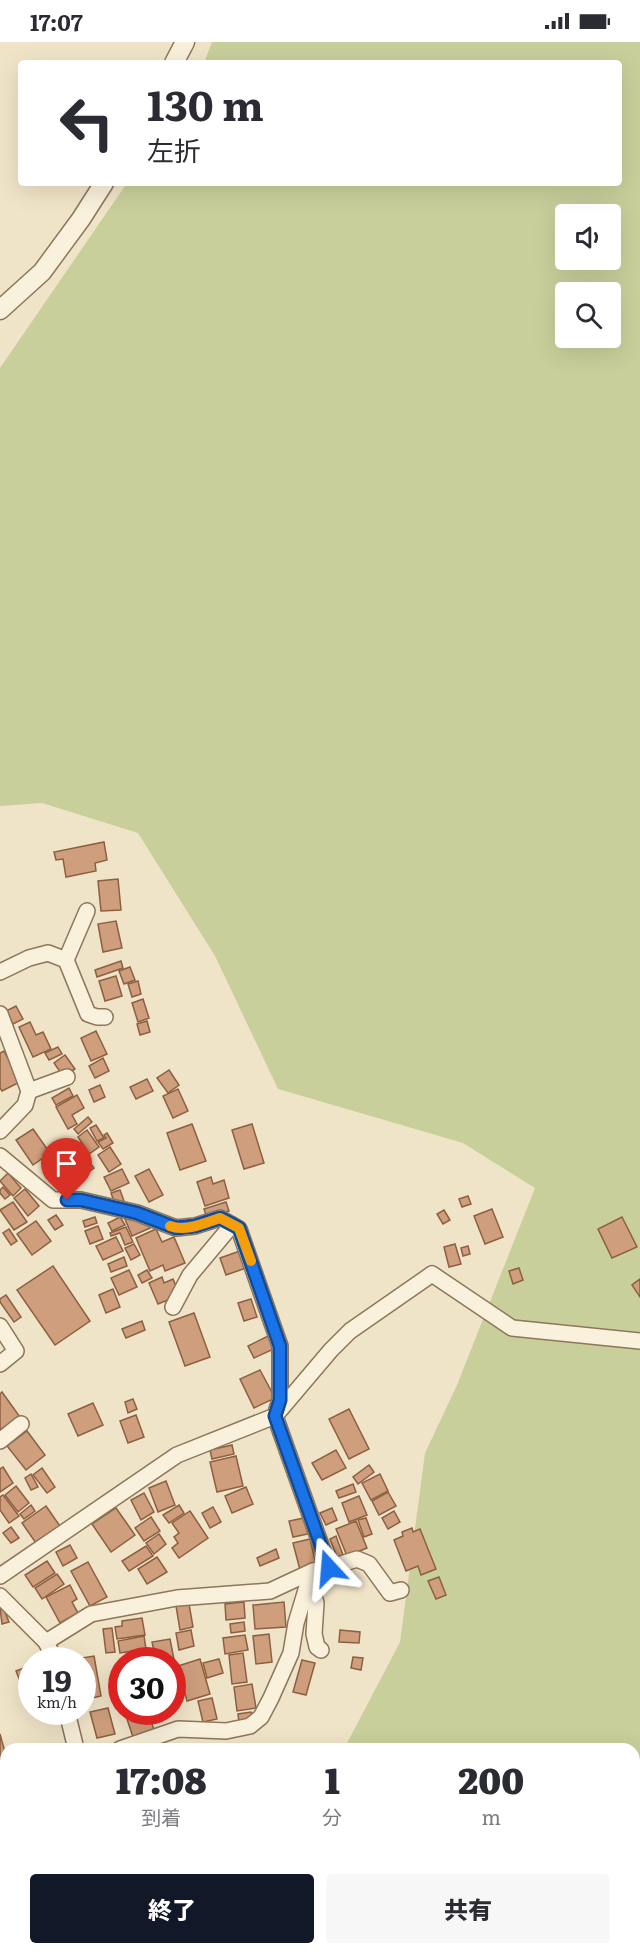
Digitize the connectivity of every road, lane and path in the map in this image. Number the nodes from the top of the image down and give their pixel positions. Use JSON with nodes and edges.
{"nodes":[{"id":1,"x":185,"y":42,"type":"edge"},
{"id":2,"x":176,"y":60,"type":"edge"},
{"id":3,"x":102,"y":186,"type":"edge"},
{"id":4,"x":0,"y":310,"type":"edge"},
{"id":5,"x":87,"y":911,"type":"dead end"},
{"id":6,"x":66,"y":960,"type":"junction"},
{"id":7,"x":0,"y":972,"type":"edge"},
{"id":8,"x":0,"y":1014,"type":"edge"},
{"id":9,"x":105,"y":1017,"type":"dead end"},
{"id":10,"x":67,"y":1077,"type":"dead end"},
{"id":11,"x":29,"y":1091,"type":"junction"},
{"id":12,"x":0,"y":1131,"type":"edge"},
{"id":13,"x":0,"y":1156,"type":"edge"},
{"id":14,"x":232,"y":1225,"type":"junction"},
{"id":15,"x":173,"y":1307,"type":"dead end"},
{"id":16,"x":0,"y":1326,"type":"edge"},
{"id":17,"x":640,"y":1341,"type":"edge"},
{"id":18,"x":0,"y":1365,"type":"edge"},
{"id":19,"x":275,"y":1416,"type":"junction"},
{"id":20,"x":21,"y":1424,"type":"dead end"},
{"id":21,"x":0,"y":1441,"type":"edge"},
{"id":22,"x":317,"y":1573,"type":"junction"},
{"id":23,"x":0,"y":1576,"type":"edge"},
{"id":24,"x":401,"y":1590,"type":"dead end"},
{"id":25,"x":0,"y":1596,"type":"edge"},
{"id":26,"x":46,"y":1642,"type":"junction"},
{"id":27,"x":48,"y":1647,"type":"edge"},
{"id":28,"x":321,"y":1650,"type":"dead end"},
{"id":29,"x":70,"y":1725,"type":"edge"},
{"id":30,"x":75,"y":1743,"type":"edge"},
{"id":31,"x":137,"y":1743,"type":"edge"}],
"edges":[{"from":1,"to":2,"type":"street"},
{"from":3,"to":4,"type":"street"},
{"from":5,"to":6,"type":"street"},
{"from":6,"to":7,"type":"street"},
{"from":6,"to":9,"type":"street"},
{"from":8,"to":11,"type":"street"},
{"from":10,"to":11,"type":"street"},
{"from":11,"to":12,"type":"street"},
{"from":13,"to":14,"type":"street"},
{"from":14,"to":15,"type":"street"},
{"from":14,"to":19,"type":"street"},
{"from":16,"to":18,"type":"street"},
{"from":17,"to":19,"type":"street"},
{"from":19,"to":22,"type":"street"},
{"from":19,"to":23,"type":"street"},
{"from":20,"to":21,"type":"street"},
{"from":22,"to":24,"type":"street"},
{"from":22,"to":26,"type":"street"},
{"from":22,"to":28,"type":"street"},
{"from":22,"to":31,"type":"street"},
{"from":25,"to":26,"type":"street"},
{"from":26,"to":27,"type":"street"},
{"from":29,"to":30,"type":"street"}]}
